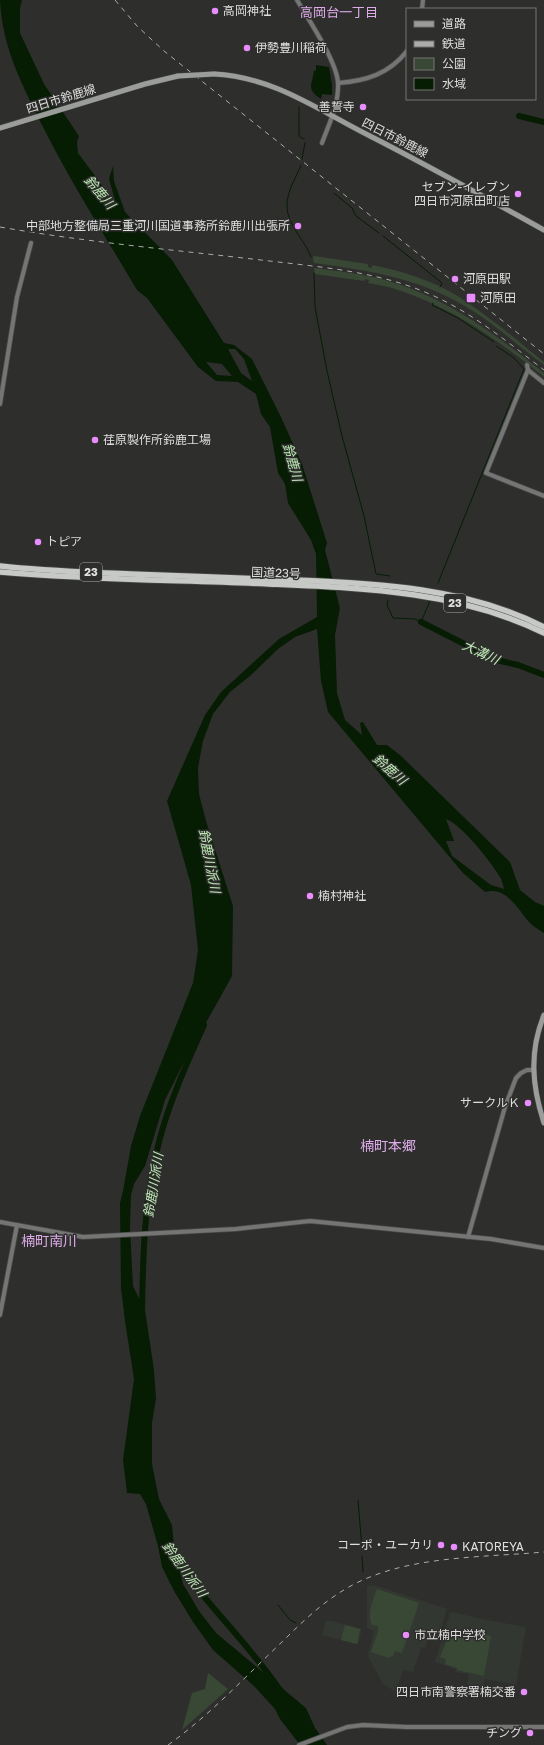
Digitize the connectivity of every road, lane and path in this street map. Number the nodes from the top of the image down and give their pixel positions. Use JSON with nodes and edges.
{"nodes":[{"id":1,"x":297,"y":0,"type":"edge"},
{"id":2,"x":406,"y":52,"type":"edge"},
{"id":3,"x":338,"y":84,"type":"junction"},
{"id":4,"x":332,"y":116,"type":"junction"},
{"id":5,"x":0,"y":128,"type":"edge"},
{"id":6,"x":322,"y":143,"type":"dead end"},
{"id":7,"x":544,"y":230,"type":"edge"},
{"id":8,"x":32,"y":243,"type":"dead end"},
{"id":9,"x":544,"y":383,"type":"edge"},
{"id":10,"x":0,"y":404,"type":"edge"},
{"id":11,"x":544,"y":496,"type":"edge"},
{"id":12,"x":0,"y":566,"type":"edge"},
{"id":13,"x":0,"y":572,"type":"edge"},
{"id":14,"x":183,"y":578,"type":"junction"},
{"id":15,"x":361,"y":586,"type":"junction"},
{"id":16,"x":544,"y":627,"type":"edge"},
{"id":17,"x":544,"y":633,"type":"edge"},
{"id":18,"x":544,"y":1015,"type":"edge"},
{"id":19,"x":533,"y":1070,"type":"junction"},
{"id":20,"x":544,"y":1123,"type":"edge"},
{"id":21,"x":0,"y":1222,"type":"edge"},
{"id":22,"x":17,"y":1225,"type":"junction"},
{"id":23,"x":468,"y":1237,"type":"junction"},
{"id":24,"x":544,"y":1248,"type":"edge"},
{"id":25,"x":0,"y":1315,"type":"edge"},
{"id":26,"x":544,"y":1727,"type":"edge"},
{"id":27,"x":299,"y":1745,"type":"edge"}],
"edges":[{"from":1,"to":3,"type":"street"},
{"from":2,"to":3,"type":"street"},
{"from":3,"to":4,"type":"street"},
{"from":4,"to":5,"type":"main road","name":"四日市鈴鹿線","bridge":true},
{"from":4,"to":6,"type":"street"},
{"from":4,"to":7,"type":"main road","name":"四日市鈴鹿線"},
{"from":8,"to":10,"type":"street"},
{"from":9,"to":11,"type":"street"},
{"from":12,"to":14,"type":"highway","name":"国道23号","number":"23"},
{"from":13,"to":14,"type":"highway","name":"国道23号","number":"23"},
{"from":14,"to":15,"type":"highway","name":"国道23号","number":"23"},
{"from":15,"to":16,"type":"highway","name":"国道23号","number":"23"},
{"from":15,"to":17,"type":"highway","name":"国道23号","number":"23"},
{"from":18,"to":19,"type":"main road"},
{"from":19,"to":20,"type":"main road"},
{"from":19,"to":23,"type":"street"},
{"from":21,"to":22,"type":"street"},
{"from":22,"to":23,"type":"street"},
{"from":22,"to":25,"type":"street"},
{"from":23,"to":24,"type":"street"},
{"from":26,"to":27,"type":"street"}]}
